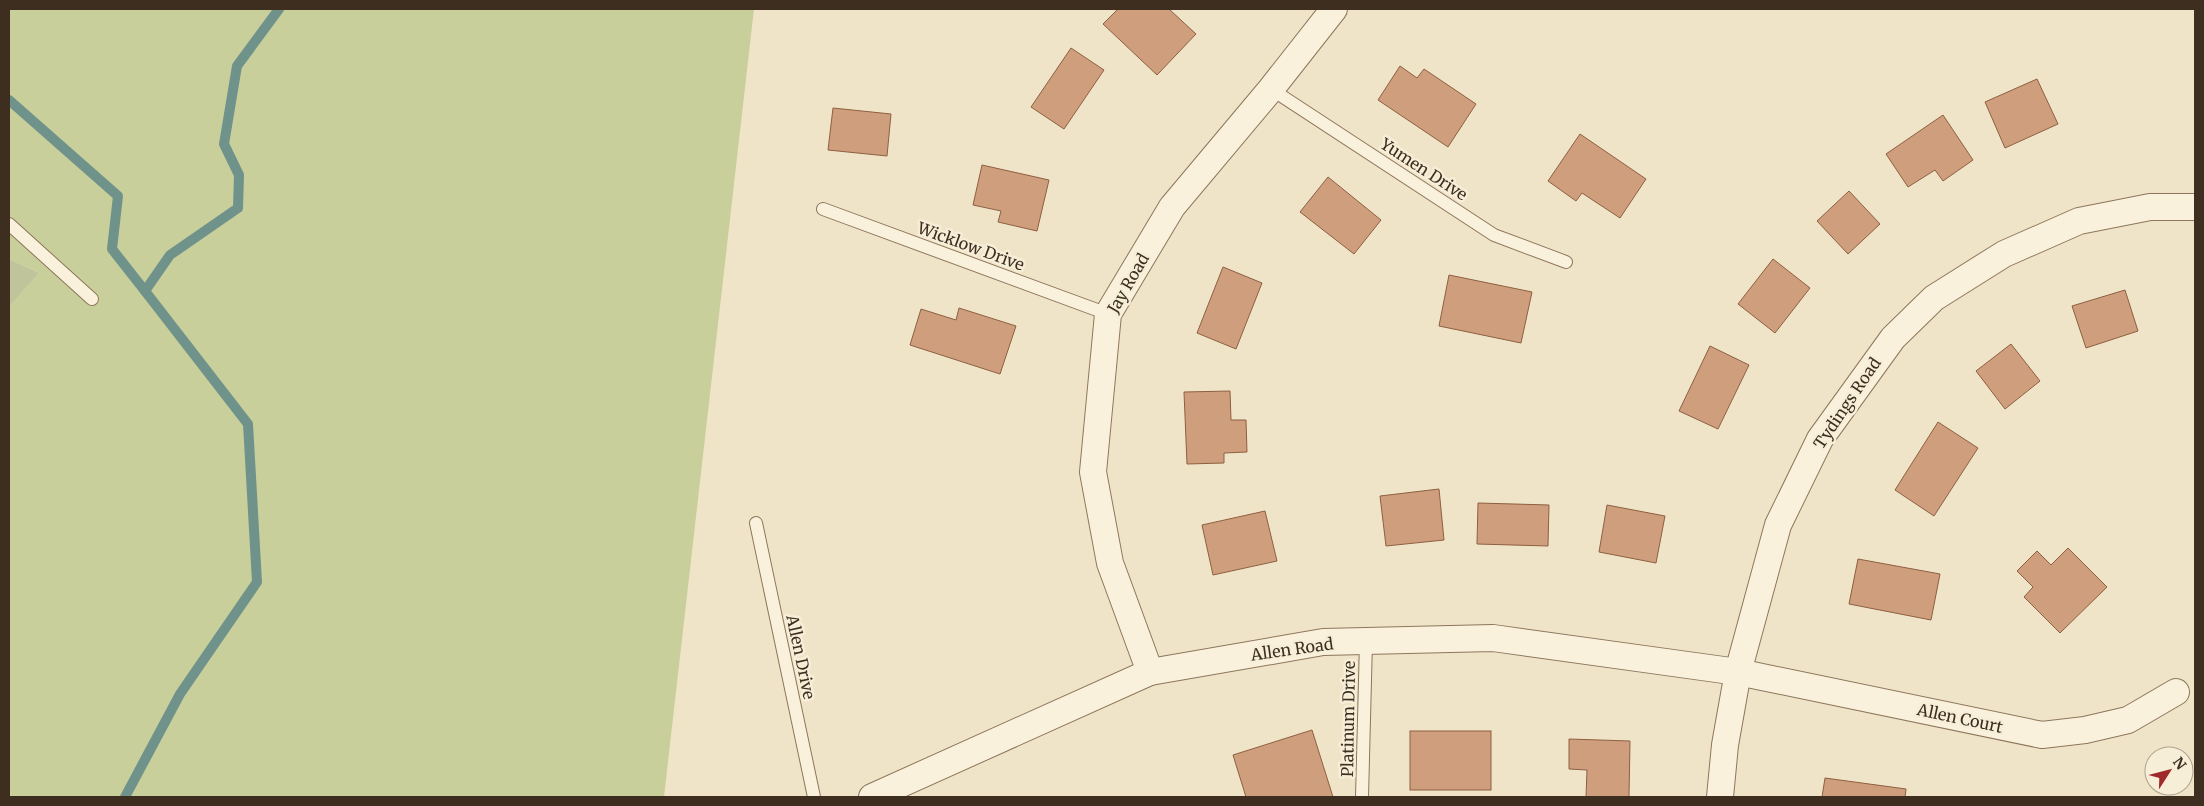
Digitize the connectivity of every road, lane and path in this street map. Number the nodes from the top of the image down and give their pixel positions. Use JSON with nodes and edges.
{"nodes":[{"id":1,"x":1334,"y":9,"type":"edge"},
{"id":2,"x":1271,"y":89,"type":"junction"},
{"id":3,"x":2195,"y":208,"type":"edge"},
{"id":4,"x":823,"y":209,"type":"dead end"},
{"id":5,"x":9,"y":224,"type":"edge"},
{"id":6,"x":1566,"y":262,"type":"dead end"},
{"id":7,"x":92,"y":299,"type":"dead end"},
{"id":8,"x":1108,"y":314,"type":"junction"},
{"id":9,"x":756,"y":523,"type":"dead end"},
{"id":10,"x":1366,"y":641,"type":"junction"},
{"id":11,"x":1150,"y":672,"type":"junction"},
{"id":12,"x":1738,"y":672,"type":"junction"},
{"id":13,"x":2176,"y":692,"type":"dead end"},
{"id":14,"x":814,"y":797,"type":"edge"},
{"id":15,"x":872,"y":797,"type":"edge"},
{"id":16,"x":1362,"y":797,"type":"edge"},
{"id":17,"x":1720,"y":797,"type":"edge"}],
"edges":[{"from":1,"to":2,"type":"street","name":"Jay Road"},
{"from":2,"to":6,"type":"lane","name":"Yumen Drive"},
{"from":2,"to":8,"type":"street","name":"Jay Road"},
{"from":3,"to":12,"type":"street","name":"Tydings Road"},
{"from":4,"to":8,"type":"lane","name":"Wicklow Drive"},
{"from":5,"to":7,"type":"lane"},
{"from":8,"to":11,"type":"street","name":"Jay Road"},
{"from":9,"to":14,"type":"lane","name":"Allen Drive"},
{"from":10,"to":11,"type":"street","name":"Allen Road"},
{"from":10,"to":12,"type":"street","name":"Allen Road"},
{"from":10,"to":16,"type":"lane","name":"Platinum Drive"},
{"from":11,"to":15,"type":"street","name":"Allen Road"},
{"from":12,"to":13,"type":"street","name":"Allen Court"},
{"from":12,"to":17,"type":"street","name":"Tydings Road"}]}
